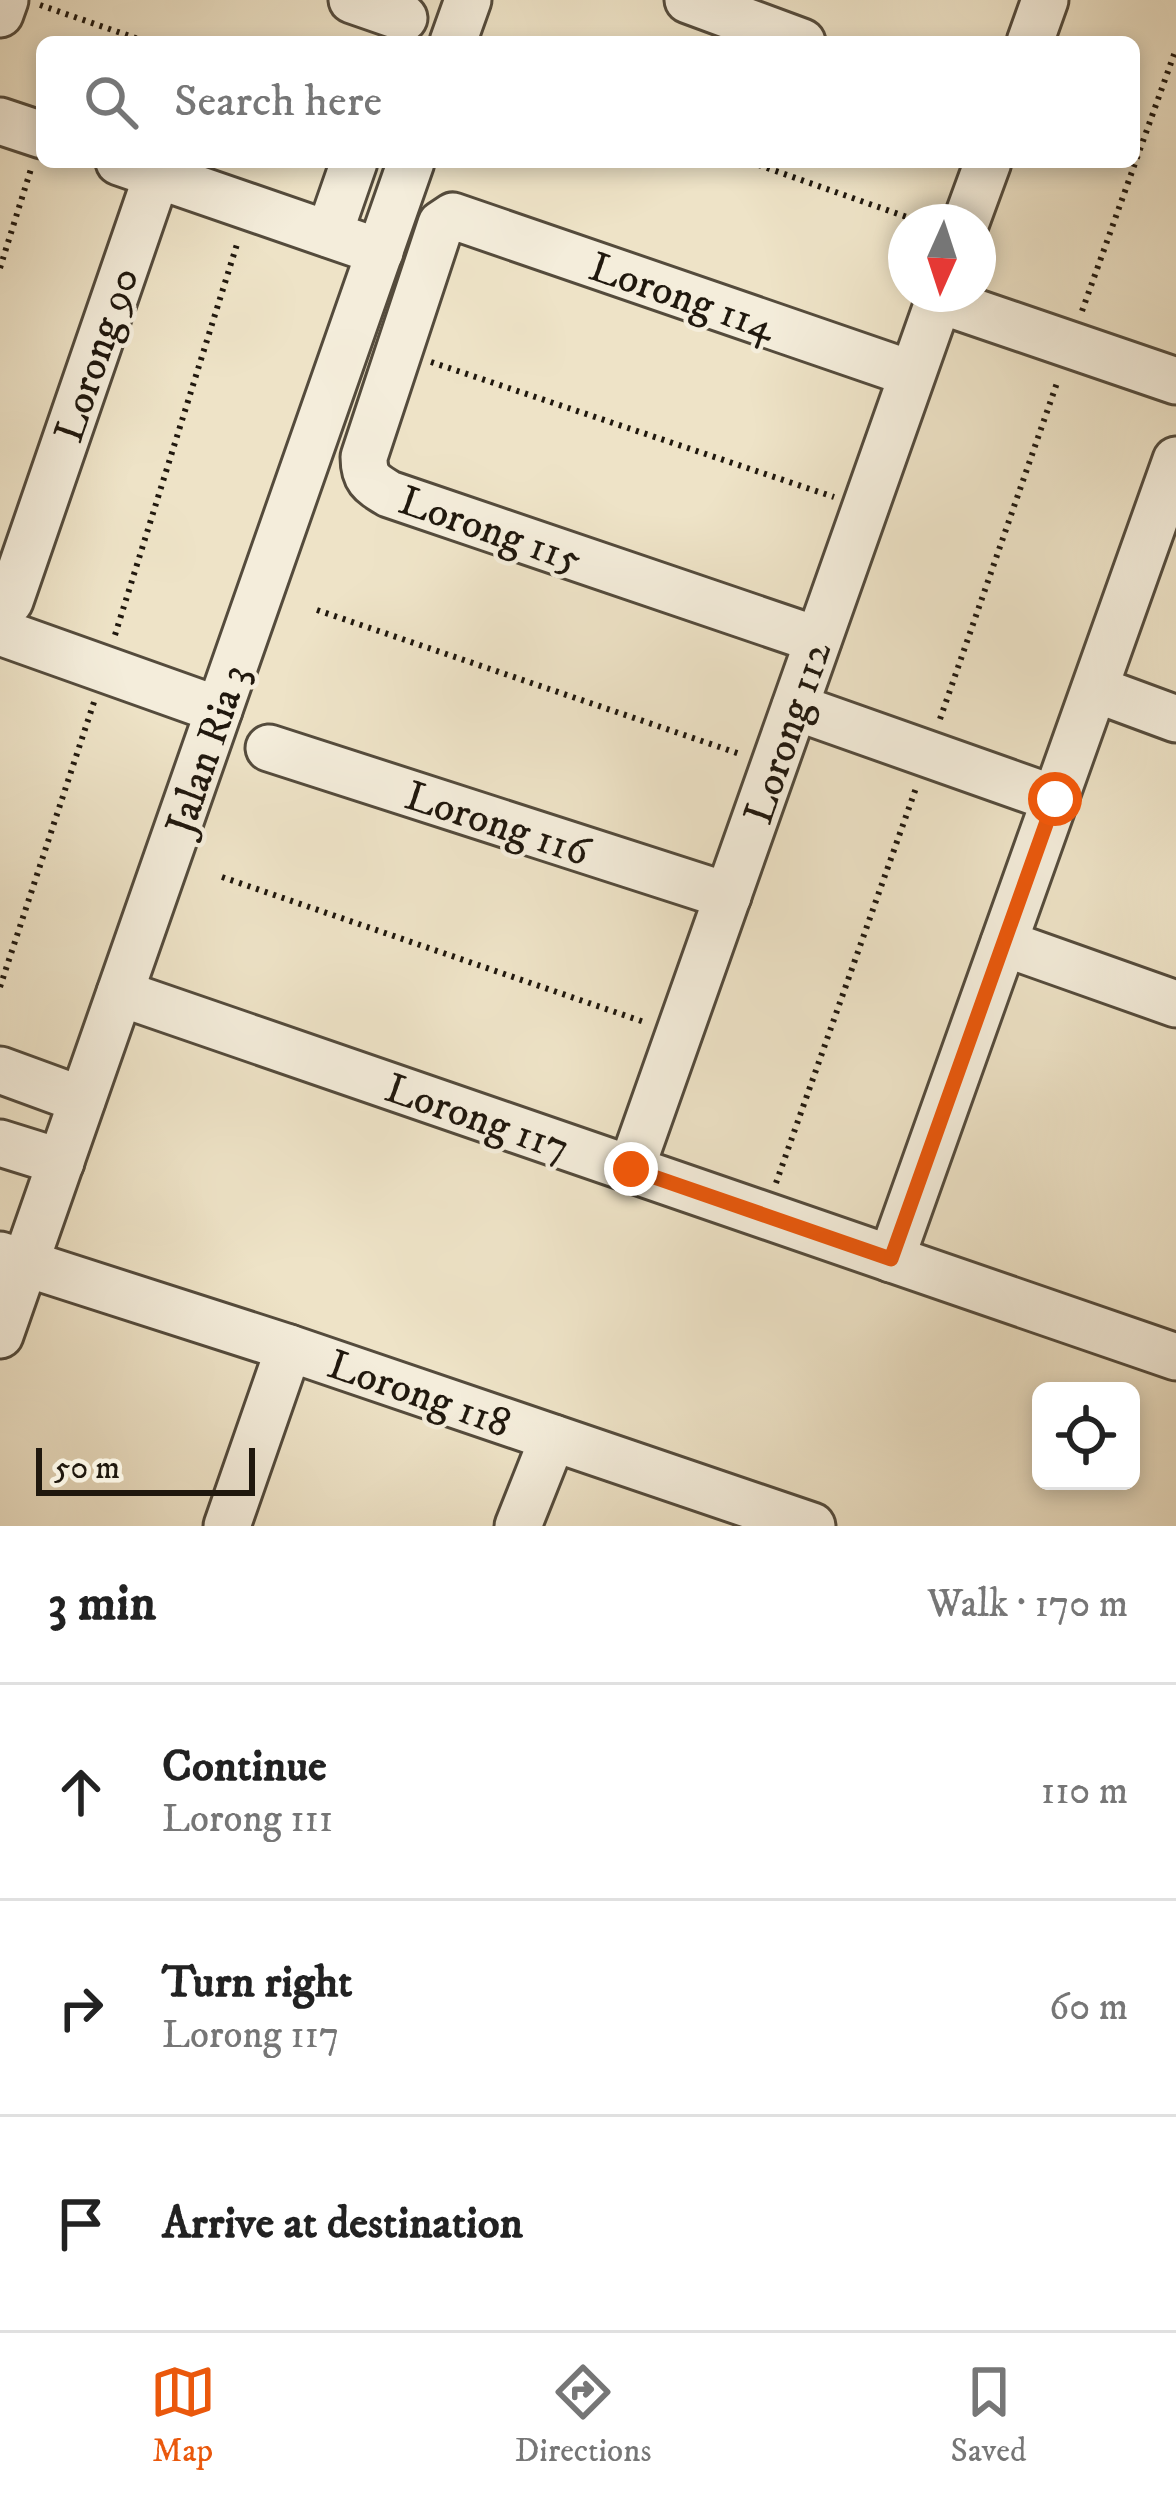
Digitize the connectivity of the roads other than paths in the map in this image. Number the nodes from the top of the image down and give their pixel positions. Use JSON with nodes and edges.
{"nodes":[{"id":1,"x":5,"y":0,"type":"edge"},
{"id":2,"x":352,"y":0,"type":"edge"},
{"id":3,"x":468,"y":0,"type":"edge"},
{"id":4,"x":688,"y":0,"type":"edge"},
{"id":5,"x":1045,"y":0,"type":"edge"},
{"id":6,"x":0,"y":14,"type":"edge"},
{"id":7,"x":404,"y":20,"type":"edge"},
{"id":8,"x":455,"y":36,"type":"edge"},
{"id":9,"x":786,"y":36,"type":"edge"},
{"id":10,"x":1032,"y":36,"type":"edge"},
{"id":11,"x":0,"y":121,"type":"edge"},
{"id":12,"x":36,"y":133,"type":"edge"},
{"id":13,"x":352,"y":168,"type":"edge"},
{"id":14,"x":409,"y":168,"type":"edge"},
{"id":15,"x":986,"y":168,"type":"edge"},
{"id":16,"x":138,"y":169,"type":"edge"},
{"id":17,"x":973,"y":204,"type":"edge"},
{"id":18,"x":453,"y":217,"type":"joint"},
{"id":19,"x":329,"y":234,"type":"junction"},
{"id":20,"x":380,"y":252,"type":"junction"},
{"id":21,"x":935,"y":312,"type":"edge"},
{"id":22,"x":981,"y":312,"type":"edge"},
{"id":23,"x":912,"y":374,"type":"junction"},
{"id":24,"x":1176,"y":381,"type":"edge"},
{"id":25,"x":1176,"y":460,"type":"edge"},
{"id":26,"x":5,"y":616,"type":"edge"},
{"id":27,"x":818,"y":640,"type":"junction"},
{"id":28,"x":1095,"y":689,"type":"junction"},
{"id":29,"x":795,"y":707,"type":"junction"},
{"id":30,"x":219,"y":710,"type":"junction"},
{"id":31,"x":1176,"y":718,"type":"edge"},
{"id":32,"x":269,"y":748,"type":"dead end"},
{"id":33,"x":1055,"y":799,"type":"junction"},
{"id":34,"x":728,"y":896,"type":"junction"},
{"id":35,"x":1004,"y":944,"type":"junction"},
{"id":36,"x":120,"y":993,"type":"junction"},
{"id":37,"x":1176,"y":1004,"type":"edge"},
{"id":38,"x":82,"y":1100,"type":"junction"},
{"id":39,"x":1,"y":1114,"type":"edge"},
{"id":40,"x":61,"y":1162,"type":"junction"},
{"id":41,"x":631,"y":1169,"type":"junction"},
{"id":42,"x":13,"y":1259,"type":"edge"},
{"id":43,"x":891,"y":1259,"type":"junction"},
{"id":44,"x":0,"y":1335,"type":"edge"},
{"id":45,"x":289,"y":1348,"type":"junction"},
{"id":46,"x":1176,"y":1357,"type":"edge"},
{"id":47,"x":554,"y":1438,"type":"junction"},
{"id":48,"x":800,"y":1524,"type":"edge"},
{"id":49,"x":227,"y":1526,"type":"edge"},
{"id":50,"x":518,"y":1526,"type":"edge"}],
"edges":[{"from":1,"to":6,"type":"street"},
{"from":2,"to":7,"type":"street"},
{"from":3,"to":8,"type":"street"},
{"from":4,"to":9,"type":"street"},
{"from":5,"to":10,"type":"street"},
{"from":11,"to":12,"type":"street"},
{"from":13,"to":19,"type":"street"},
{"from":14,"to":20,"type":"street","name":"Jalan Ria 3"},
{"from":15,"to":17,"type":"street"},
{"from":16,"to":19,"type":"street"},
{"from":16,"to":26,"type":"street","name":"Lorong 90"},
{"from":18,"to":23,"type":"street","name":"Lorong 114"},
{"from":18,"to":27,"type":"street","name":"Lorong 115"},
{"from":19,"to":20,"type":"street"},
{"from":20,"to":30,"type":"street","name":"Jalan Ria 3"},
{"from":21,"to":23,"type":"street","name":"Lorong 112"},
{"from":22,"to":24,"type":"street"},
{"from":23,"to":27,"type":"street","name":"Lorong 112"},
{"from":25,"to":28,"type":"street"},
{"from":26,"to":30,"type":"street"},
{"from":27,"to":29,"type":"street","name":"Lorong 112"},
{"from":28,"to":31,"type":"street"},
{"from":28,"to":33,"type":"street"},
{"from":29,"to":33,"type":"street"},
{"from":29,"to":34,"type":"street","name":"Lorong 112"},
{"from":30,"to":36,"type":"street","name":"Jalan Ria 3"},
{"from":32,"to":34,"type":"street","name":"Lorong 116"},
{"from":33,"to":35,"type":"street"},
{"from":34,"to":41,"type":"street","name":"Lorong 112"},
{"from":35,"to":37,"type":"street"},
{"from":35,"to":43,"type":"street"},
{"from":36,"to":38,"type":"street","name":"Jalan Ria 3"},
{"from":36,"to":41,"type":"street","name":"Lorong 117"},
{"from":38,"to":39,"type":"street"},
{"from":38,"to":40,"type":"street","name":"Jalan Ria 3"},
{"from":39,"to":40,"type":"street"},
{"from":40,"to":42,"type":"street","name":"Jalan Ria 3"},
{"from":41,"to":43,"type":"street","name":"Lorong 117"},
{"from":42,"to":44,"type":"street","name":"Jalan Ria 3"},
{"from":42,"to":45,"type":"street","name":"Lorong 118"},
{"from":43,"to":46,"type":"street","name":"Lorong 117"},
{"from":45,"to":47,"type":"street","name":"Lorong 118"},
{"from":45,"to":49,"type":"street"},
{"from":47,"to":48,"type":"street","name":"Lorong 118"},
{"from":47,"to":50,"type":"street"}]}
